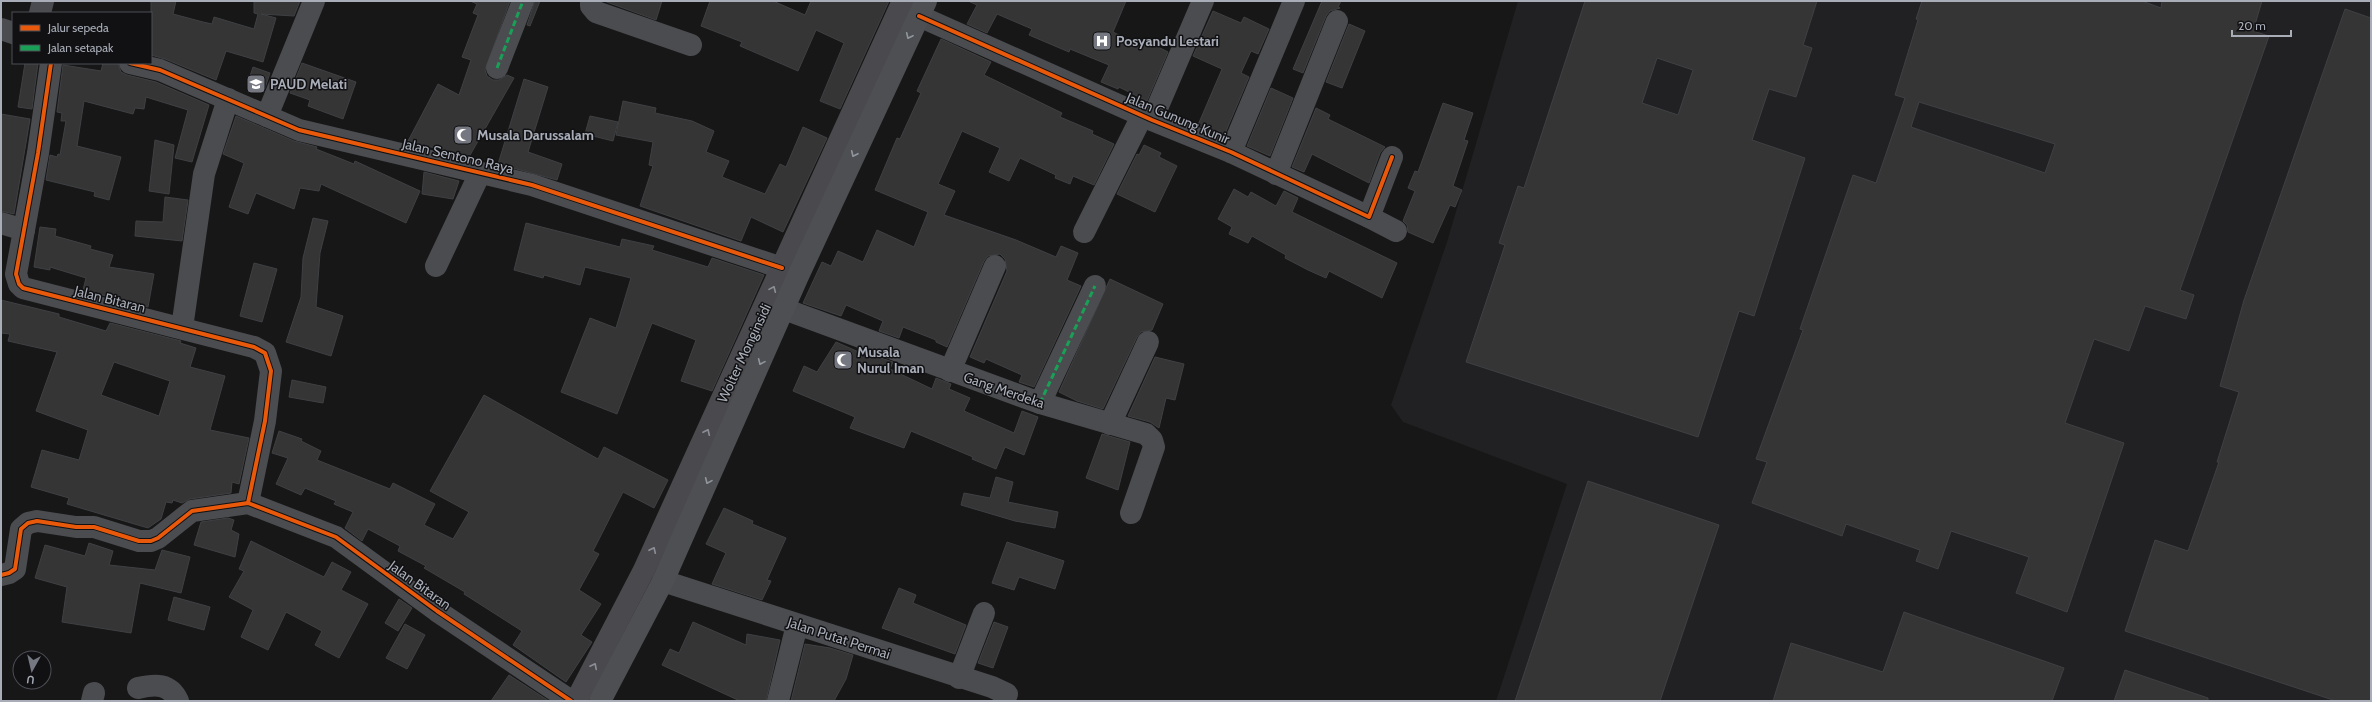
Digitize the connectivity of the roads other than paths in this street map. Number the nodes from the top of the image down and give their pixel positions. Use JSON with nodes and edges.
{"nodes":[{"id":1,"x":43,"y":1,"type":"edge"},
{"id":2,"x":314,"y":1,"type":"edge"},
{"id":3,"x":523,"y":1,"type":"edge"},
{"id":4,"x":591,"y":1,"type":"edge"},
{"id":5,"x":903,"y":1,"type":"edge"},
{"id":6,"x":1203,"y":1,"type":"edge"},
{"id":7,"x":1294,"y":1,"type":"edge"},
{"id":8,"x":922,"y":8,"type":"edge"},
{"id":9,"x":40,"y":12,"type":"edge"},
{"id":10,"x":1337,"y":21,"type":"dead end"},
{"id":11,"x":1,"y":29,"type":"edge"},
{"id":12,"x":12,"y":33,"type":"edge"},
{"id":13,"x":691,"y":45,"type":"dead end"},
{"id":14,"x":51,"y":64,"type":"edge"},
{"id":15,"x":134,"y":64,"type":"edge"},
{"id":16,"x":496,"y":68,"type":"dead end"},
{"id":17,"x":228,"y":99,"type":"junction"},
{"id":18,"x":267,"y":116,"type":"junction"},
{"id":19,"x":1147,"y":118,"type":"junction"},
{"id":20,"x":1231,"y":152,"type":"junction"},
{"id":21,"x":1392,"y":157,"type":"dead end"},
{"id":22,"x":480,"y":173,"type":"junction"},
{"id":23,"x":1276,"y":174,"type":"junction"},
{"id":24,"x":1369,"y":217,"type":"junction"},
{"id":25,"x":1,"y":223,"type":"edge"},
{"id":26,"x":24,"y":230,"type":"junction"},
{"id":27,"x":1396,"y":231,"type":"dead end"},
{"id":28,"x":1084,"y":232,"type":"dead end"},
{"id":29,"x":436,"y":266,"type":"dead end"},
{"id":30,"x":995,"y":266,"type":"dead end"},
{"id":31,"x":782,"y":268,"type":"junction"},
{"id":32,"x":1095,"y":286,"type":"dead end"},
{"id":33,"x":784,"y":309,"type":"junction"},
{"id":34,"x":182,"y":328,"type":"junction"},
{"id":35,"x":766,"y":328,"type":"junction"},
{"id":36,"x":1148,"y":342,"type":"dead end"},
{"id":37,"x":950,"y":371,"type":"junction"},
{"id":38,"x":1040,"y":403,"type":"junction"},
{"id":39,"x":1110,"y":424,"type":"junction"},
{"id":40,"x":248,"y":503,"type":"junction"},
{"id":41,"x":1131,"y":513,"type":"dead end"},
{"id":42,"x":1,"y":575,"type":"edge"},
{"id":43,"x":663,"y":581,"type":"junction"},
{"id":44,"x":984,"y":614,"type":"dead end"},
{"id":45,"x":797,"y":625,"type":"junction"},
{"id":46,"x":959,"y":678,"type":"junction"},
{"id":47,"x":138,"y":688,"type":"dead end"},
{"id":48,"x":1011,"y":699,"type":"edge"},
{"id":49,"x":178,"y":701,"type":"edge"},
{"id":50,"x":571,"y":701,"type":"edge"},
{"id":51,"x":576,"y":701,"type":"edge"},
{"id":52,"x":600,"y":701,"type":"edge"},
{"id":53,"x":778,"y":701,"type":"edge"}],
"edges":[{"from":1,"to":9,"type":"street"},
{"from":2,"to":18,"type":"street"},
{"from":3,"to":16,"type":"street"},
{"from":4,"to":13,"type":"street"},
{"from":5,"to":31,"type":"main road","name":"Wolter Monginsidi"},
{"from":6,"to":19,"type":"street"},
{"from":7,"to":20,"type":"street"},
{"from":8,"to":19,"type":"street","name":"Jalan Gunung Kunir"},
{"from":8,"to":33,"type":"main road","name":"Wolter Monginsidi","one_way":true},
{"from":10,"to":23,"type":"street"},
{"from":11,"to":12,"type":"street"},
{"from":14,"to":26,"type":"street","name":"Jalan Bitaran"},
{"from":15,"to":17,"type":"street","name":"Jalan Sentono Raya"},
{"from":17,"to":18,"type":"street","name":"Jalan Sentono Raya"},
{"from":17,"to":34,"type":"street"},
{"from":18,"to":22,"type":"street","name":"Jalan Sentono Raya"},
{"from":19,"to":20,"type":"street","name":"Jalan Gunung Kunir"},
{"from":19,"to":28,"type":"street"},
{"from":20,"to":23,"type":"street","name":"Jalan Gunung Kunir"},
{"from":21,"to":24,"type":"street"},
{"from":22,"to":29,"type":"street"},
{"from":22,"to":31,"type":"street","name":"Jalan Sentono Raya"},
{"from":23,"to":24,"type":"street","name":"Jalan Gunung Kunir"},
{"from":24,"to":27,"type":"street","name":"Jalan Gunung Kunir"},
{"from":25,"to":26,"type":"street"},
{"from":26,"to":34,"type":"street","name":"Jalan Bitaran"},
{"from":30,"to":37,"type":"street"},
{"from":35,"to":31,"type":"main road","name":"Wolter Monginsidi","one_way":true},
{"from":32,"to":38,"type":"street"},
{"from":33,"to":35,"type":"main road","name":"Wolter Monginsidi"},
{"from":33,"to":37,"type":"street","name":"Gang Merdeka"},
{"from":34,"to":40,"type":"street","name":"Jalan Bitaran"},
{"from":35,"to":43,"type":"main road","name":"Wolter Monginsidi","one_way":true},
{"from":51,"to":35,"type":"main road","name":"Wolter Monginsidi","one_way":true},
{"from":36,"to":39,"type":"street"},
{"from":37,"to":38,"type":"street","name":"Gang Merdeka"},
{"from":38,"to":39,"type":"street","name":"Gang Merdeka"},
{"from":39,"to":41,"type":"street","name":"Gang Merdeka"},
{"from":40,"to":42,"type":"street","name":"Jalan Bitaran"},
{"from":40,"to":50,"type":"street","name":"Jalan Bitaran"},
{"from":43,"to":45,"type":"street","name":"Jalan Putat Permai"},
{"from":43,"to":52,"type":"main road","name":"Wolter Monginsidi"},
{"from":44,"to":46,"type":"street"},
{"from":45,"to":46,"type":"street","name":"Jalan Putat Permai"},
{"from":45,"to":53,"type":"street"},
{"from":46,"to":48,"type":"street","name":"Jalan Putat Permai"},
{"from":47,"to":49,"type":"street"}]}
